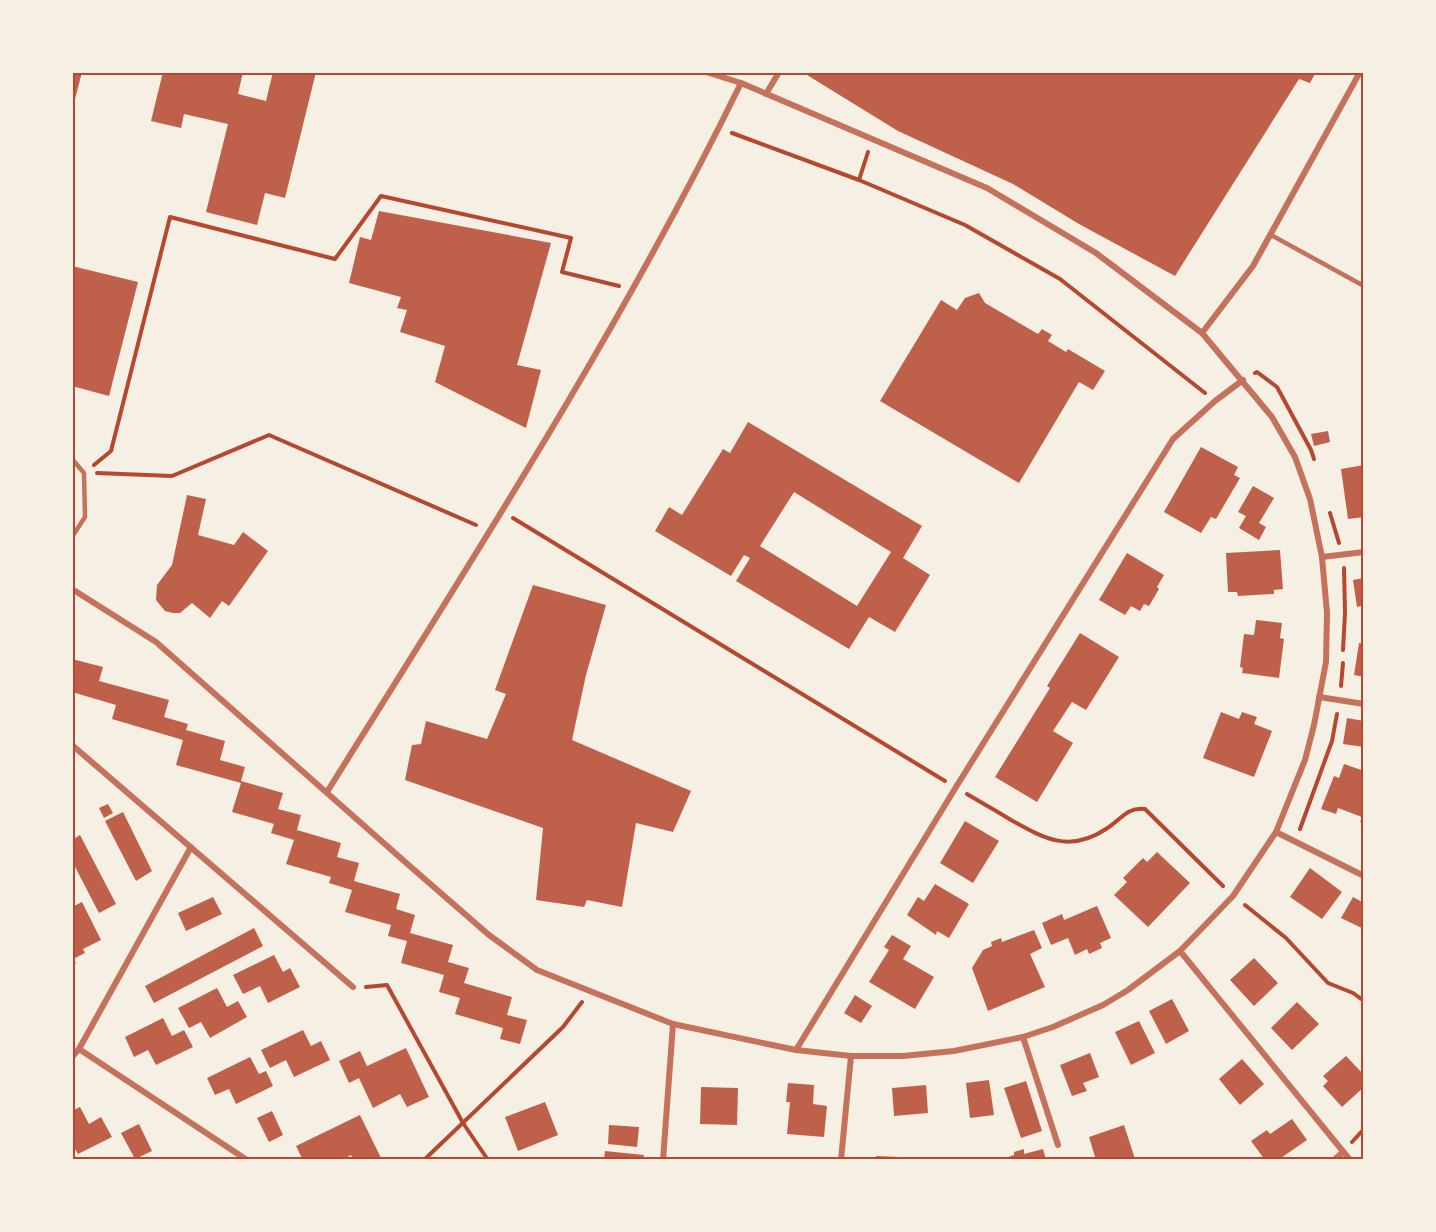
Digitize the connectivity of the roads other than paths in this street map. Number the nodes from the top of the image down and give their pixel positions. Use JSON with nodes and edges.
{"nodes":[{"id":1,"x":706,"y":72,"type":"edge"},
{"id":2,"x":779,"y":72,"type":"edge"},
{"id":3,"x":1360,"y":72,"type":"edge"},
{"id":4,"x":741,"y":83,"type":"junction"},
{"id":5,"x":766,"y":94,"type":"junction"},
{"id":6,"x":1270,"y":235,"type":"junction"},
{"id":7,"x":1364,"y":286,"type":"edge"},
{"id":8,"x":1202,"y":333,"type":"junction"},
{"id":9,"x":1243,"y":380,"type":"junction"},
{"id":10,"x":72,"y":459,"type":"edge"},
{"id":11,"x":72,"y":537,"type":"edge"},
{"id":12,"x":1364,"y":552,"type":"edge"},
{"id":13,"x":1323,"y":557,"type":"junction"},
{"id":14,"x":72,"y":589,"type":"edge"},
{"id":15,"x":1319,"y":696,"type":"junction"},
{"id":16,"x":1364,"y":704,"type":"edge"},
{"id":17,"x":72,"y":745,"type":"edge"},
{"id":18,"x":327,"y":792,"type":"junction"},
{"id":19,"x":1276,"y":831,"type":"junction"},
{"id":20,"x":191,"y":847,"type":"junction"},
{"id":21,"x":1364,"y":876,"type":"edge"},
{"id":22,"x":1180,"y":951,"type":"junction"},
{"id":23,"x":353,"y":987,"type":"road end"},
{"id":24,"x":673,"y":1024,"type":"junction"},
{"id":25,"x":1023,"y":1037,"type":"junction"},
{"id":26,"x":79,"y":1049,"type":"junction"},
{"id":27,"x":795,"y":1050,"type":"junction"},
{"id":28,"x":851,"y":1056,"type":"junction"},
{"id":29,"x":72,"y":1057,"type":"edge"},
{"id":30,"x":1058,"y":1145,"type":"dead end"},
{"id":31,"x":1344,"y":1152,"type":"junction"},
{"id":32,"x":247,"y":1160,"type":"edge"},
{"id":33,"x":663,"y":1160,"type":"edge"},
{"id":34,"x":841,"y":1160,"type":"edge"},
{"id":35,"x":1334,"y":1160,"type":"edge"},
{"id":36,"x":1350,"y":1160,"type":"edge"}],
"edges":[{"from":1,"to":4,"type":"street"},
{"from":2,"to":5,"type":"street"},
{"from":3,"to":6,"type":"street"},
{"from":4,"to":5,"type":"street"},
{"from":4,"to":18,"type":"street"},
{"from":5,"to":8,"type":"street"},
{"from":6,"to":7,"type":"lane"},
{"from":6,"to":8,"type":"street"},
{"from":8,"to":9,"type":"street"},
{"from":9,"to":13,"type":"street"},
{"from":9,"to":27,"type":"street"},
{"from":10,"to":11,"type":"lane"},
{"from":12,"to":13,"type":"street"},
{"from":13,"to":15,"type":"street"},
{"from":14,"to":18,"type":"street"},
{"from":15,"to":16,"type":"street"},
{"from":15,"to":19,"type":"street"},
{"from":17,"to":20,"type":"street"},
{"from":18,"to":24,"type":"street"},
{"from":19,"to":21,"type":"street"},
{"from":19,"to":22,"type":"street"},
{"from":20,"to":23,"type":"street"},
{"from":20,"to":26,"type":"street"},
{"from":22,"to":25,"type":"street"},
{"from":22,"to":31,"type":"street"},
{"from":24,"to":27,"type":"street"},
{"from":24,"to":33,"type":"street"},
{"from":25,"to":28,"type":"street"},
{"from":25,"to":30,"type":"street"},
{"from":26,"to":29,"type":"street"},
{"from":26,"to":32,"type":"street"},
{"from":27,"to":28,"type":"street"},
{"from":28,"to":34,"type":"street"},
{"from":31,"to":35,"type":"street"},
{"from":31,"to":36,"type":"street"}]}
